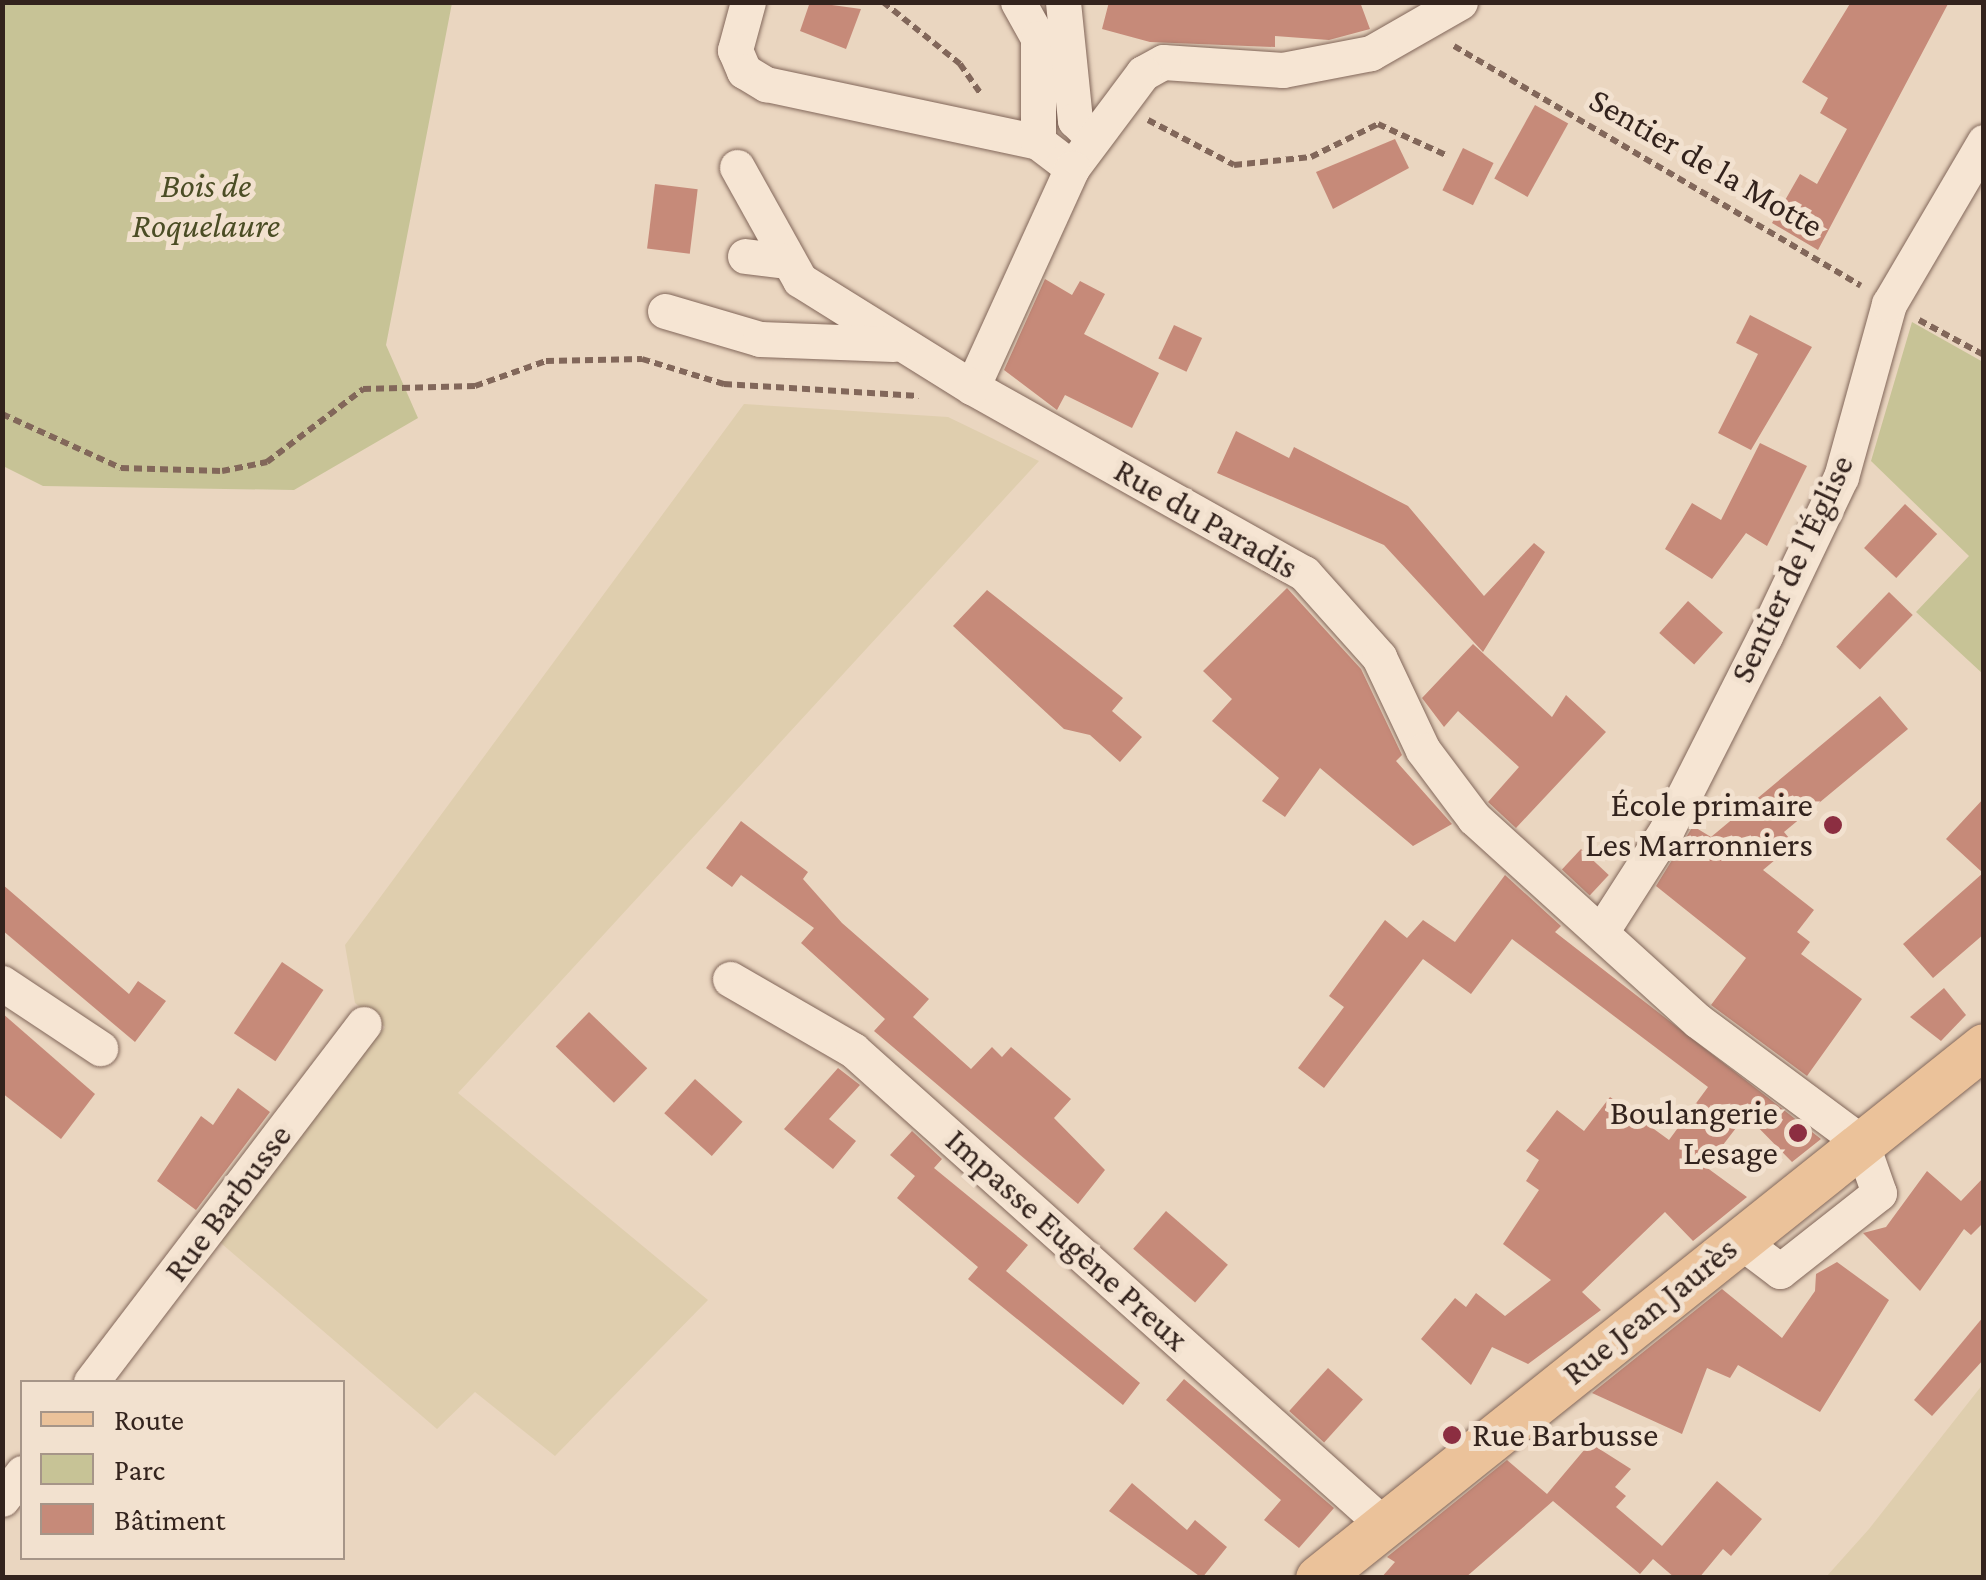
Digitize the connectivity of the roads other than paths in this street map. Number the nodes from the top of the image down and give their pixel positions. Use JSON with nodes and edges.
{"nodes":[{"id":1,"x":748,"y":2,"type":"edge"},
{"id":2,"x":1018,"y":2,"type":"edge"},
{"id":3,"x":1063,"y":2,"type":"edge"},
{"id":4,"x":1460,"y":2,"type":"edge"},
{"id":5,"x":1408,"y":22,"type":"edge"},
{"id":6,"x":1092,"y":137,"type":"junction"},
{"id":7,"x":1025,"y":140,"type":"junction"},
{"id":8,"x":1984,"y":142,"type":"edge"},
{"id":9,"x":737,"y":166,"type":"dead end"},
{"id":10,"x":1072,"y":168,"type":"junction"},
{"id":11,"x":745,"y":256,"type":"dead end"},
{"id":12,"x":786,"y":261,"type":"junction"},
{"id":13,"x":664,"y":311,"type":"dead end"},
{"id":14,"x":893,"y":344,"type":"junction"},
{"id":15,"x":972,"y":387,"type":"junction"},
{"id":16,"x":1601,"y":932,"type":"junction"},
{"id":17,"x":730,"y":979,"type":"dead end"},
{"id":18,"x":2,"y":983,"type":"edge"},
{"id":19,"x":364,"y":1024,"type":"dead end"},
{"id":20,"x":1984,"y":1046,"type":"edge"},
{"id":21,"x":100,"y":1048,"type":"dead end"},
{"id":22,"x":1860,"y":1142,"type":"junction"},
{"id":23,"x":94,"y":1380,"type":"edge"},
{"id":24,"x":20,"y":1476,"type":"edge"},
{"id":25,"x":2,"y":1500,"type":"edge"},
{"id":26,"x":1384,"y":1526,"type":"junction"},
{"id":27,"x":1318,"y":1578,"type":"edge"}],
"edges":[{"from":1,"to":7,"type":"street"},
{"from":2,"to":7,"type":"street"},
{"from":3,"to":6,"type":"street"},
{"from":4,"to":5,"type":"street"},
{"from":5,"to":6,"type":"street"},
{"from":6,"to":10,"type":"street"},
{"from":7,"to":10,"type":"street"},
{"from":8,"to":16,"type":"street","name":"Sentier de l'Église"},
{"from":9,"to":12,"type":"street"},
{"from":10,"to":15,"type":"street"},
{"from":11,"to":12,"type":"street"},
{"from":12,"to":14,"type":"street","name":"Rue du Paradis"},
{"from":13,"to":14,"type":"street"},
{"from":14,"to":15,"type":"street","name":"Rue du Paradis"},
{"from":15,"to":16,"type":"street","name":"Rue du Paradis"},
{"from":16,"to":22,"type":"street","name":"Rue du Paradis"},
{"from":17,"to":26,"type":"street","name":"Impasse Eugène Preux"},
{"from":18,"to":21,"type":"street"},
{"from":19,"to":23,"type":"street","name":"Rue Barbusse"},
{"from":20,"to":22,"type":"main road","name":"Rue Jean Jaurès"},
{"from":22,"to":26,"type":"main road","name":"Rue Jean Jaurès"},
{"from":24,"to":25,"type":"street"},
{"from":26,"to":27,"type":"main road","name":"Rue Jean Jaurès"}]}
